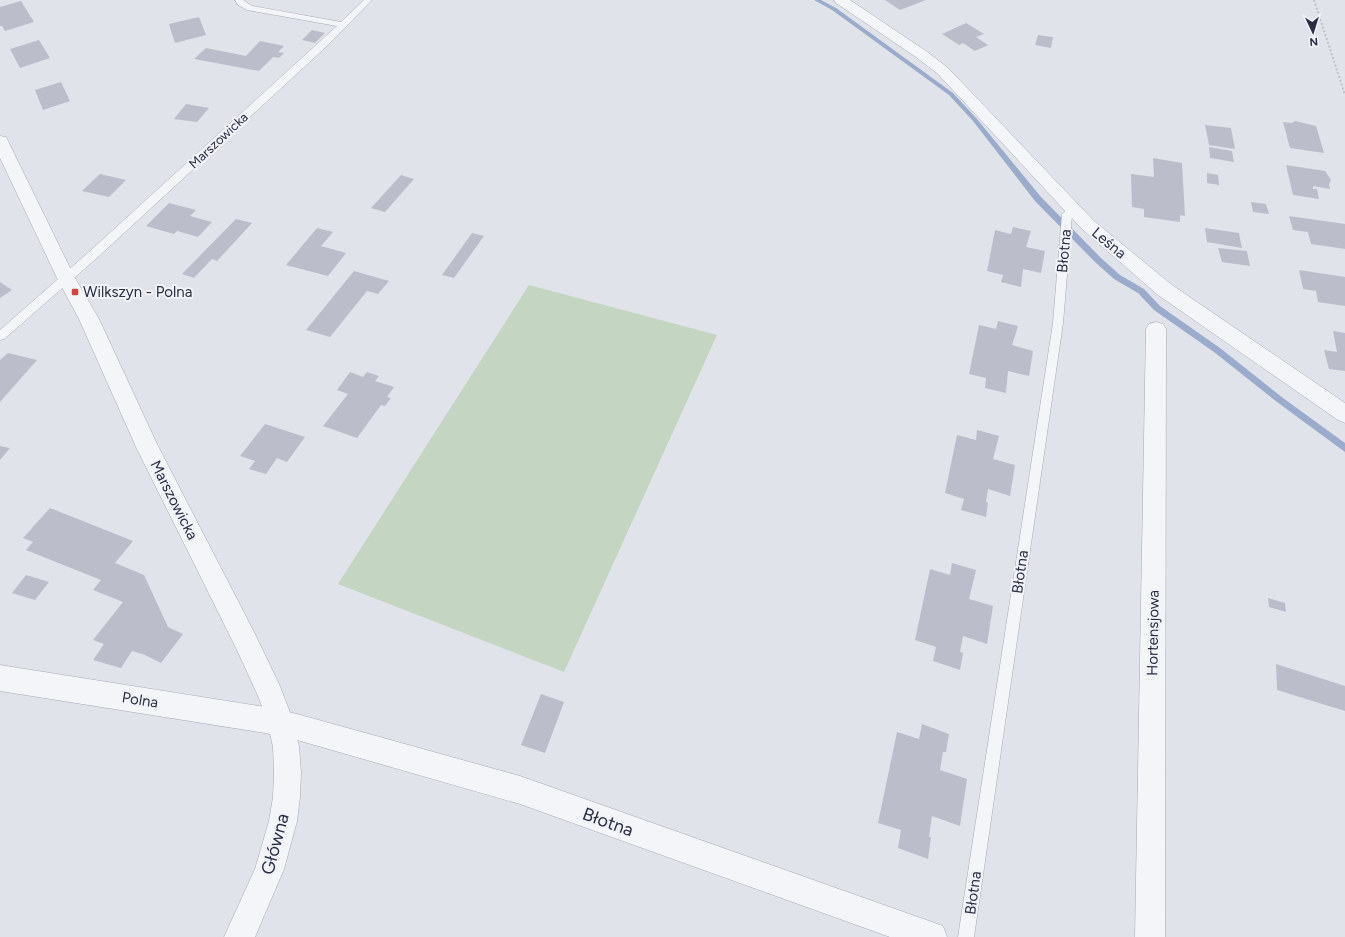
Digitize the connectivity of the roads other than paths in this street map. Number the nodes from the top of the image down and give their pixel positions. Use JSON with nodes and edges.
{"nodes":[{"id":1,"x":239,"y":0,"type":"edge"},
{"id":2,"x":368,"y":0,"type":"edge"},
{"id":3,"x":841,"y":0,"type":"edge"},
{"id":4,"x":343,"y":25,"type":"junction"},
{"id":5,"x":0,"y":141,"type":"edge"},
{"id":6,"x":1072,"y":209,"type":"junction"},
{"id":7,"x":66,"y":278,"type":"junction"},
{"id":8,"x":1156,"y":329,"type":"dead end"},
{"id":9,"x":0,"y":336,"type":"edge"},
{"id":10,"x":1345,"y":414,"type":"edge"},
{"id":11,"x":0,"y":678,"type":"edge"},
{"id":12,"x":280,"y":723,"type":"junction"},
{"id":13,"x":239,"y":937,"type":"edge"},
{"id":14,"x":932,"y":937,"type":"edge"},
{"id":15,"x":966,"y":937,"type":"edge"},
{"id":16,"x":1150,"y":937,"type":"edge"}],
"edges":[{"from":1,"to":4,"type":"lane"},
{"from":2,"to":4,"type":"lane","name":"Marszowicka"},
{"from":3,"to":6,"type":"street","name":"Leśna"},
{"from":4,"to":7,"type":"lane","name":"Marszowicka"},
{"from":5,"to":7,"type":"street","name":"Marszowicka"},
{"from":6,"to":10,"type":"street","name":"Leśna"},
{"from":6,"to":15,"type":"lane","name":"Błotna"},
{"from":7,"to":9,"type":"lane","name":"Marszowicka"},
{"from":7,"to":12,"type":"street","name":"Marszowicka"},
{"from":8,"to":16,"type":"street","name":"Hortensjowa"},
{"from":11,"to":12,"type":"street","name":"Polna"},
{"from":12,"to":13,"type":"street","name":"Główna"},
{"from":12,"to":14,"type":"street","name":"Błotna"}]}
